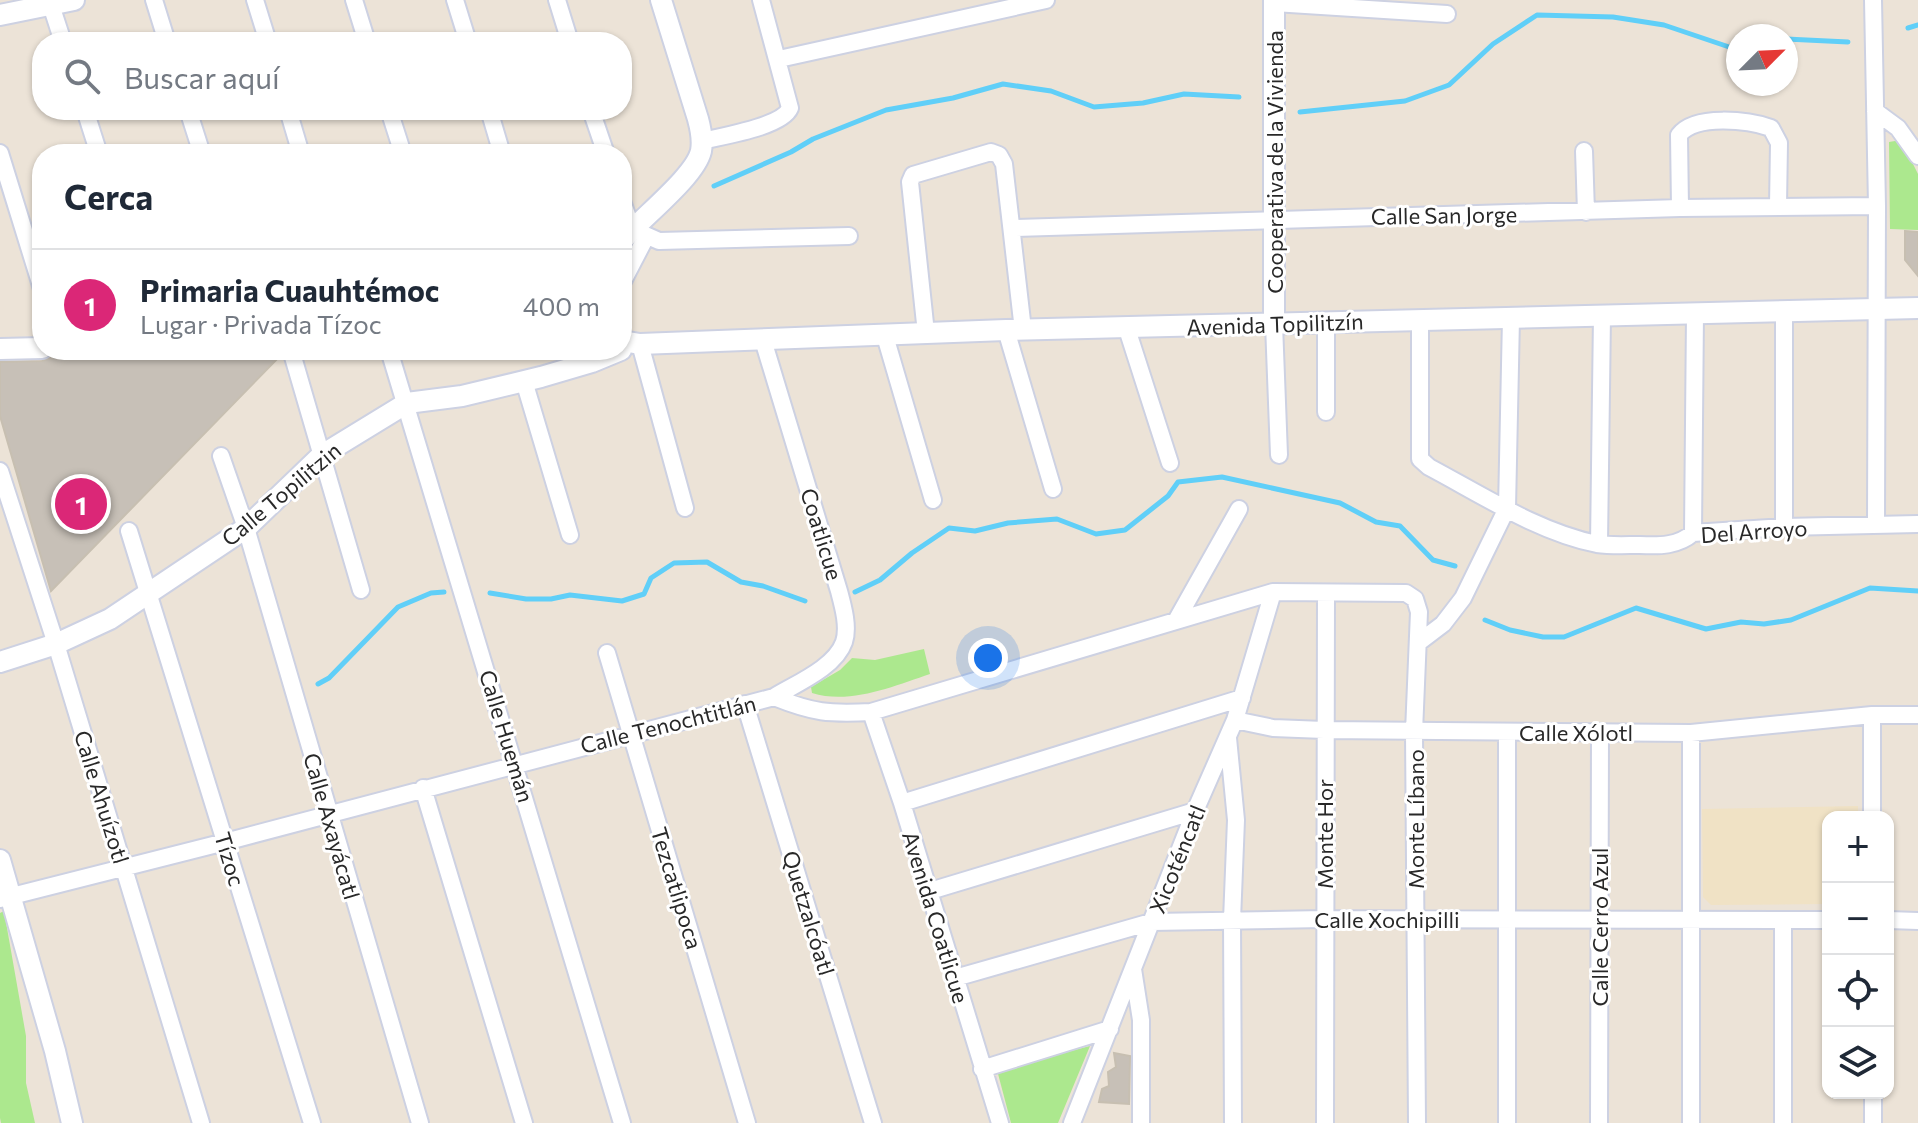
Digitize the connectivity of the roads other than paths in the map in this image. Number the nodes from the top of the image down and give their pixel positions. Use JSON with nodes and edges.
{"nodes":[{"id":1,"x":74,"y":0,"type":"edge"},
{"id":2,"x":154,"y":0,"type":"edge"},
{"id":3,"x":255,"y":0,"type":"edge"},
{"id":4,"x":354,"y":0,"type":"edge"},
{"id":5,"x":455,"y":0,"type":"edge"},
{"id":6,"x":557,"y":0,"type":"edge"},
{"id":7,"x":661,"y":0,"type":"edge"},
{"id":8,"x":761,"y":0,"type":"edge"},
{"id":9,"x":1046,"y":0,"type":"edge"},
{"id":10,"x":1873,"y":0,"type":"edge"},
{"id":11,"x":1274,"y":1,"type":"edge"},
{"id":12,"x":1023,"y":2,"type":"edge"},
{"id":13,"x":51,"y":5,"type":"junction"},
{"id":14,"x":1447,"y":14,"type":"dead end"},
{"id":15,"x":0,"y":15,"type":"edge"},
{"id":16,"x":60,"y":32,"type":"edge"},
{"id":17,"x":164,"y":32,"type":"edge"},
{"id":18,"x":265,"y":32,"type":"edge"},
{"id":19,"x":364,"y":32,"type":"edge"},
{"id":20,"x":465,"y":32,"type":"edge"},
{"id":21,"x":567,"y":32,"type":"edge"},
{"id":22,"x":779,"y":59,"type":"junction"},
{"id":23,"x":1875,"y":111,"type":"junction"},
{"id":24,"x":88,"y":120,"type":"edge"},
{"id":25,"x":191,"y":120,"type":"edge"},
{"id":26,"x":291,"y":120,"type":"edge"},
{"id":27,"x":392,"y":120,"type":"edge"},
{"id":28,"x":492,"y":120,"type":"edge"},
{"id":29,"x":594,"y":120,"type":"edge"},
{"id":30,"x":702,"y":141,"type":"junction"},
{"id":31,"x":96,"y":144,"type":"edge"},
{"id":32,"x":199,"y":144,"type":"edge"},
{"id":33,"x":298,"y":144,"type":"edge"},
{"id":34,"x":400,"y":144,"type":"edge"},
{"id":35,"x":499,"y":144,"type":"edge"},
{"id":36,"x":603,"y":144,"type":"edge"},
{"id":37,"x":1584,"y":151,"type":"dead end"},
{"id":38,"x":0,"y":153,"type":"edge"},
{"id":39,"x":1918,"y":156,"type":"edge"},
{"id":40,"x":1778,"y":206,"type":"junction"},
{"id":41,"x":1877,"y":206,"type":"junction"},
{"id":42,"x":1680,"y":208,"type":"junction"},
{"id":43,"x":1586,"y":212,"type":"junction"},
{"id":44,"x":1273,"y":219,"type":"junction"},
{"id":45,"x":1012,"y":228,"type":"junction"},
{"id":46,"x":633,"y":236,"type":"edge"},
{"id":47,"x":849,"y":236,"type":"dead end"},
{"id":48,"x":32,"y":257,"type":"edge"},
{"id":49,"x":1918,"y":308,"type":"edge"},
{"id":50,"x":1877,"y":309,"type":"junction"},
{"id":51,"x":1784,"y":311,"type":"junction"},
{"id":52,"x":1695,"y":313,"type":"junction"},
{"id":53,"x":1602,"y":315,"type":"junction"},
{"id":54,"x":1511,"y":318,"type":"junction"},
{"id":55,"x":1420,"y":320,"type":"junction"},
{"id":56,"x":1326,"y":323,"type":"junction"},
{"id":57,"x":1274,"y":324,"type":"junction"},
{"id":58,"x":1127,"y":329,"type":"junction"},
{"id":59,"x":1014,"y":330,"type":"junction"},
{"id":60,"x":926,"y":333,"type":"junction"},
{"id":61,"x":885,"y":336,"type":"junction"},
{"id":62,"x":763,"y":340,"type":"junction"},
{"id":63,"x":632,"y":346,"type":"edge"},
{"id":64,"x":32,"y":348,"type":"edge"},
{"id":65,"x":0,"y":349,"type":"edge"},
{"id":66,"x":294,"y":360,"type":"edge"},
{"id":67,"x":392,"y":360,"type":"edge"},
{"id":68,"x":596,"y":360,"type":"edge"},
{"id":69,"x":632,"y":360,"type":"edge"},
{"id":70,"x":524,"y":381,"type":"junction"},
{"id":71,"x":407,"y":403,"type":"junction"},
{"id":72,"x":1326,"y":412,"type":"dead end"},
{"id":73,"x":322,"y":455,"type":"junction"},
{"id":74,"x":1279,"y":455,"type":"dead end"},
{"id":75,"x":221,"y":456,"type":"dead end"},
{"id":76,"x":1170,"y":463,"type":"dead end"},
{"id":77,"x":0,"y":471,"type":"edge"},
{"id":78,"x":1053,"y":489,"type":"dead end"},
{"id":79,"x":933,"y":500,"type":"dead end"},
{"id":80,"x":685,"y":508,"type":"dead end"},
{"id":81,"x":1507,"y":508,"type":"junction"},
{"id":82,"x":1239,"y":509,"type":"dead end"},
{"id":83,"x":1918,"y":524,"type":"edge"},
{"id":84,"x":1876,"y":525,"type":"junction"},
{"id":85,"x":1784,"y":527,"type":"junction"},
{"id":86,"x":246,"y":528,"type":"junction"},
{"id":87,"x":129,"y":531,"type":"dead end"},
{"id":88,"x":1693,"y":533,"type":"junction"},
{"id":89,"x":570,"y":535,"type":"dead end"},
{"id":90,"x":1599,"y":544,"type":"junction"},
{"id":91,"x":361,"y":590,"type":"dead end"},
{"id":92,"x":1273,"y":592,"type":"junction"},
{"id":93,"x":1326,"y":593,"type":"junction"},
{"id":94,"x":148,"y":594,"type":"junction"},
{"id":95,"x":1419,"y":612,"type":"joint"},
{"id":96,"x":1176,"y":621,"type":"junction"},
{"id":97,"x":1418,"y":643,"type":"junction"},
{"id":98,"x":56,"y":644,"type":"junction"},
{"id":99,"x":607,"y":653,"type":"dead end"},
{"id":100,"x":0,"y":662,"type":"edge"},
{"id":101,"x":774,"y":697,"type":"junction"},
{"id":102,"x":1242,"y":698,"type":"junction"},
{"id":103,"x":745,"y":704,"type":"junction"},
{"id":104,"x":871,"y":712,"type":"junction"},
{"id":105,"x":1872,"y":715,"type":"junction"},
{"id":106,"x":1918,"y":715,"type":"edge"},
{"id":107,"x":1235,"y":720,"type":"junction"},
{"id":108,"x":1324,"y":730,"type":"junction"},
{"id":109,"x":1414,"y":732,"type":"junction"},
{"id":110,"x":1507,"y":732,"type":"junction"},
{"id":111,"x":1600,"y":732,"type":"junction"},
{"id":112,"x":631,"y":733,"type":"junction"},
{"id":113,"x":1691,"y":733,"type":"junction"},
{"id":114,"x":1227,"y":736,"type":"junction"},
{"id":115,"x":516,"y":764,"type":"junction"},
{"id":116,"x":423,"y":788,"type":"junction"},
{"id":117,"x":902,"y":803,"type":"junction"},
{"id":118,"x":1195,"y":811,"type":"junction"},
{"id":119,"x":1872,"y":811,"type":"edge"},
{"id":120,"x":329,"y":815,"type":"junction"},
{"id":121,"x":225,"y":842,"type":"junction"},
{"id":122,"x":0,"y":860,"type":"edge"},
{"id":123,"x":123,"y":867,"type":"junction"},
{"id":124,"x":930,"y":891,"type":"junction"},
{"id":125,"x":5,"y":897,"type":"edge"},
{"id":126,"x":1324,"y":919,"type":"junction"},
{"id":127,"x":1507,"y":919,"type":"junction"},
{"id":128,"x":1599,"y":919,"type":"junction"},
{"id":129,"x":1232,"y":920,"type":"junction"},
{"id":130,"x":1415,"y":920,"type":"junction"},
{"id":131,"x":1691,"y":920,"type":"junction"},
{"id":132,"x":1783,"y":920,"type":"junction"},
{"id":133,"x":1822,"y":920,"type":"edge"},
{"id":134,"x":1894,"y":920,"type":"edge"},
{"id":135,"x":1918,"y":921,"type":"edge"},
{"id":136,"x":1151,"y":922,"type":"junction"},
{"id":137,"x":1133,"y":967,"type":"junction"},
{"id":138,"x":955,"y":978,"type":"junction"},
{"id":139,"x":1110,"y":1029,"type":"junction"},
{"id":140,"x":982,"y":1069,"type":"junction"},
{"id":141,"x":1873,"y":1099,"type":"edge"},
{"id":142,"x":72,"y":1123,"type":"edge"},
{"id":143,"x":201,"y":1123,"type":"edge"},
{"id":144,"x":312,"y":1123,"type":"edge"},
{"id":145,"x":420,"y":1123,"type":"edge"},
{"id":146,"x":524,"y":1123,"type":"edge"},
{"id":147,"x":622,"y":1123,"type":"edge"},
{"id":148,"x":747,"y":1123,"type":"edge"},
{"id":149,"x":873,"y":1123,"type":"edge"},
{"id":150,"x":1000,"y":1123,"type":"edge"},
{"id":151,"x":1072,"y":1123,"type":"edge"},
{"id":152,"x":1141,"y":1123,"type":"edge"},
{"id":153,"x":1233,"y":1123,"type":"edge"},
{"id":154,"x":1325,"y":1123,"type":"edge"},
{"id":155,"x":1417,"y":1123,"type":"edge"},
{"id":156,"x":1507,"y":1123,"type":"edge"},
{"id":157,"x":1599,"y":1123,"type":"edge"},
{"id":158,"x":1691,"y":1123,"type":"edge"},
{"id":159,"x":1783,"y":1123,"type":"edge"},
{"id":160,"x":1873,"y":1123,"type":"edge"}],
"edges":[{"from":1,"to":13,"type":"street"},
{"from":2,"to":17,"type":"street"},
{"from":3,"to":18,"type":"street"},
{"from":4,"to":19,"type":"street"},
{"from":5,"to":20,"type":"street"},
{"from":6,"to":21,"type":"street"},
{"from":7,"to":30,"type":"street"},
{"from":8,"to":22,"type":"street"},
{"from":9,"to":12,"type":"street"},
{"from":10,"to":23,"type":"street"},
{"from":11,"to":14,"type":"street"},
{"from":11,"to":44,"type":"street","name":"Cooperativa de la Vivienda"},
{"from":12,"to":22,"type":"street"},
{"from":13,"to":15,"type":"street"},
{"from":13,"to":16,"type":"street"},
{"from":22,"to":30,"type":"street"},
{"from":23,"to":39,"type":"street"},
{"from":23,"to":41,"type":"street"},
{"from":24,"to":31,"type":"street"},
{"from":25,"to":32,"type":"street"},
{"from":26,"to":33,"type":"street"},
{"from":27,"to":34,"type":"street"},
{"from":28,"to":35,"type":"street"},
{"from":29,"to":36,"type":"street"},
{"from":30,"to":46,"type":"street"},
{"from":37,"to":43,"type":"street"},
{"from":38,"to":48,"type":"street"},
{"from":40,"to":41,"type":"street","name":"Calle San Jorge"},
{"from":40,"to":42,"type":"street","name":"Calle San Jorge"},
{"from":40,"to":42,"type":"street"},
{"from":41,"to":50,"type":"street"},
{"from":42,"to":43,"type":"street","name":"Calle San Jorge"},
{"from":43,"to":44,"type":"street","name":"Calle San Jorge"},
{"from":44,"to":45,"type":"street","name":"Calle San Jorge"},
{"from":44,"to":57,"type":"street","name":"Cooperativa de la Vivienda"},
{"from":45,"to":59,"type":"street"},
{"from":45,"to":60,"type":"street"},
{"from":46,"to":47,"type":"street"},
{"from":49,"to":50,"type":"street","name":"Avenida Topilitzín"},
{"from":50,"to":51,"type":"street","name":"Avenida Topilitzín"},
{"from":50,"to":84,"type":"street"},
{"from":51,"to":52,"type":"street","name":"Avenida Topilitzín"},
{"from":51,"to":85,"type":"street"},
{"from":52,"to":53,"type":"street","name":"Avenida Topilitzín"},
{"from":52,"to":88,"type":"street"},
{"from":53,"to":54,"type":"street","name":"Avenida Topilitzín"},
{"from":53,"to":90,"type":"street"},
{"from":54,"to":55,"type":"street","name":"Avenida Topilitzín"},
{"from":54,"to":81,"type":"street"},
{"from":55,"to":56,"type":"street","name":"Avenida Topilitzín"},
{"from":55,"to":81,"type":"street","name":"Del Arroyo"},
{"from":56,"to":57,"type":"street","name":"Avenida Topilitzín"},
{"from":56,"to":72,"type":"street"},
{"from":57,"to":58,"type":"street","name":"Avenida Topilitzín"},
{"from":57,"to":74,"type":"street"},
{"from":58,"to":59,"type":"street","name":"Avenida Topilitzín"},
{"from":58,"to":76,"type":"street"},
{"from":59,"to":60,"type":"street","name":"Avenida Topilitzín"},
{"from":59,"to":78,"type":"street"},
{"from":60,"to":61,"type":"street","name":"Avenida Topilitzín"},
{"from":61,"to":62,"type":"street","name":"Avenida Topilitzín"},
{"from":61,"to":79,"type":"street"},
{"from":62,"to":63,"type":"street","name":"Avenida Topilitzín"},
{"from":62,"to":101,"type":"street","name":"Coatlicue"},
{"from":64,"to":65,"type":"street"},
{"from":66,"to":73,"type":"street"},
{"from":67,"to":71,"type":"street","name":"Calle Huemán"},
{"from":68,"to":70,"type":"street","name":"Calle Topilitzin"},
{"from":69,"to":80,"type":"street"},
{"from":70,"to":71,"type":"street","name":"Calle Topilitzin"},
{"from":70,"to":89,"type":"street"},
{"from":71,"to":73,"type":"street","name":"Calle Topilitzin"},
{"from":71,"to":115,"type":"street","name":"Calle Huemán"},
{"from":73,"to":86,"type":"street","name":"Calle Topilitzin"},
{"from":73,"to":91,"type":"street"},
{"from":75,"to":86,"type":"street","name":"Calle Axayácatl"},
{"from":77,"to":98,"type":"street","name":"Calle Ahuízotl"},
{"from":81,"to":90,"type":"street","name":"Del Arroyo"},
{"from":81,"to":97,"type":"street"},
{"from":82,"to":96,"type":"street"},
{"from":83,"to":84,"type":"street","name":"Del Arroyo"},
{"from":84,"to":85,"type":"street","name":"Del Arroyo"},
{"from":85,"to":88,"type":"street","name":"Del Arroyo"},
{"from":86,"to":94,"type":"street","name":"Calle Topilitzin"},
{"from":86,"to":120,"type":"street","name":"Calle Axayácatl"},
{"from":87,"to":94,"type":"street","name":"Tízoc"},
{"from":88,"to":90,"type":"street","name":"Del Arroyo"},
{"from":92,"to":93,"type":"street","name":"Calle Tenochtitlán"},
{"from":92,"to":96,"type":"street","name":"Calle Tenochtitlán"},
{"from":92,"to":102,"type":"street","name":"Xicoténcatl"},
{"from":93,"to":95,"type":"street","name":"Calle Tenochtitlán"},
{"from":93,"to":108,"type":"street","name":"Monte Hor"},
{"from":94,"to":98,"type":"street","name":"Calle Topilitzin"},
{"from":94,"to":121,"type":"street","name":"Tízoc"},
{"from":95,"to":97,"type":"street","name":"Monte Líbano"},
{"from":96,"to":104,"type":"street","name":"Calle Tenochtitlán"},
{"from":97,"to":109,"type":"street","name":"Monte Líbano"},
{"from":98,"to":100,"type":"street","name":"Calle Topilitzin"},
{"from":98,"to":123,"type":"street","name":"Calle Ahuízotl"},
{"from":99,"to":112,"type":"street","name":"Tezcatlipoca"},
{"from":101,"to":103,"type":"street","name":"Calle Tenochtitlán"},
{"from":101,"to":104,"type":"street","name":"Calle Tenochtitlán"},
{"from":102,"to":107,"type":"street","name":"Xicoténcatl"},
{"from":102,"to":117,"type":"street"},
{"from":103,"to":112,"type":"street","name":"Calle Tenochtitlán"},
{"from":103,"to":149,"type":"street","name":"Quetzalcóatl"},
{"from":104,"to":117,"type":"street","name":"Avenida Coatlicue"},
{"from":105,"to":106,"type":"street","name":"Calle Xólotl"},
{"from":105,"to":113,"type":"street","name":"Calle Xólotl"},
{"from":105,"to":119,"type":"street"},
{"from":107,"to":108,"type":"street","name":"Calle Xólotl"},
{"from":107,"to":114,"type":"street","name":"Xicoténcatl"},
{"from":108,"to":109,"type":"street","name":"Calle Xólotl"},
{"from":108,"to":126,"type":"street","name":"Monte Hor"},
{"from":109,"to":110,"type":"street","name":"Calle Xólotl"},
{"from":109,"to":130,"type":"street","name":"Monte Líbano"},
{"from":110,"to":111,"type":"street","name":"Calle Xólotl"},
{"from":110,"to":127,"type":"street"},
{"from":111,"to":113,"type":"street","name":"Calle Xólotl"},
{"from":111,"to":128,"type":"street","name":"Calle Cerro Azul"},
{"from":112,"to":115,"type":"street","name":"Calle Tenochtitlán"},
{"from":112,"to":148,"type":"street","name":"Tezcatlipoca"},
{"from":113,"to":131,"type":"street"},
{"from":114,"to":118,"type":"street","name":"Xicoténcatl"},
{"from":114,"to":129,"type":"street"},
{"from":115,"to":116,"type":"street","name":"Calle Tenochtitlán"},
{"from":115,"to":147,"type":"street","name":"Calle Huemán"},
{"from":116,"to":120,"type":"street","name":"Calle Tenochtitlán"},
{"from":116,"to":146,"type":"street"},
{"from":117,"to":124,"type":"street","name":"Avenida Coatlicue"},
{"from":118,"to":124,"type":"street"},
{"from":118,"to":136,"type":"street","name":"Xicoténcatl"},
{"from":120,"to":121,"type":"street","name":"Calle Tenochtitlán"},
{"from":120,"to":145,"type":"street","name":"Calle Axayácatl"},
{"from":121,"to":123,"type":"street","name":"Calle Tenochtitlán"},
{"from":121,"to":144,"type":"street","name":"Tízoc"},
{"from":122,"to":125,"type":"street"},
{"from":123,"to":125,"type":"street","name":"Calle Tenochtitlán"},
{"from":123,"to":143,"type":"street","name":"Calle Ahuízotl"},
{"from":124,"to":138,"type":"street","name":"Avenida Coatlicue"},
{"from":125,"to":142,"type":"street"},
{"from":126,"to":129,"type":"street","name":"Calle Xochipilli"},
{"from":126,"to":130,"type":"street","name":"Calle Xochipilli"},
{"from":126,"to":154,"type":"street","name":"Monte Hor"},
{"from":127,"to":128,"type":"street","name":"Calle Xochipilli"},
{"from":127,"to":130,"type":"street","name":"Calle Xochipilli"},
{"from":127,"to":156,"type":"street"},
{"from":128,"to":131,"type":"street","name":"Calle Xochipilli"},
{"from":128,"to":157,"type":"street","name":"Calle Cerro Azul"},
{"from":129,"to":136,"type":"street","name":"Calle Xochipilli"},
{"from":129,"to":153,"type":"street"},
{"from":130,"to":155,"type":"street","name":"Monte Líbano"},
{"from":131,"to":132,"type":"street","name":"Calle Xochipilli"},
{"from":131,"to":158,"type":"street"},
{"from":132,"to":133,"type":"street","name":"Calle Xochipilli"},
{"from":132,"to":159,"type":"street"},
{"from":134,"to":135,"type":"street"},
{"from":136,"to":137,"type":"street","name":"Xicoténcatl"},
{"from":136,"to":138,"type":"street","name":"Calle Xochipilli"},
{"from":137,"to":139,"type":"street","name":"Xicoténcatl"},
{"from":137,"to":152,"type":"street"},
{"from":138,"to":140,"type":"street","name":"Avenida Coatlicue"},
{"from":139,"to":140,"type":"street"},
{"from":139,"to":151,"type":"street","name":"Xicoténcatl"},
{"from":140,"to":150,"type":"street","name":"Avenida Coatlicue"},
{"from":141,"to":160,"type":"street"}]}
